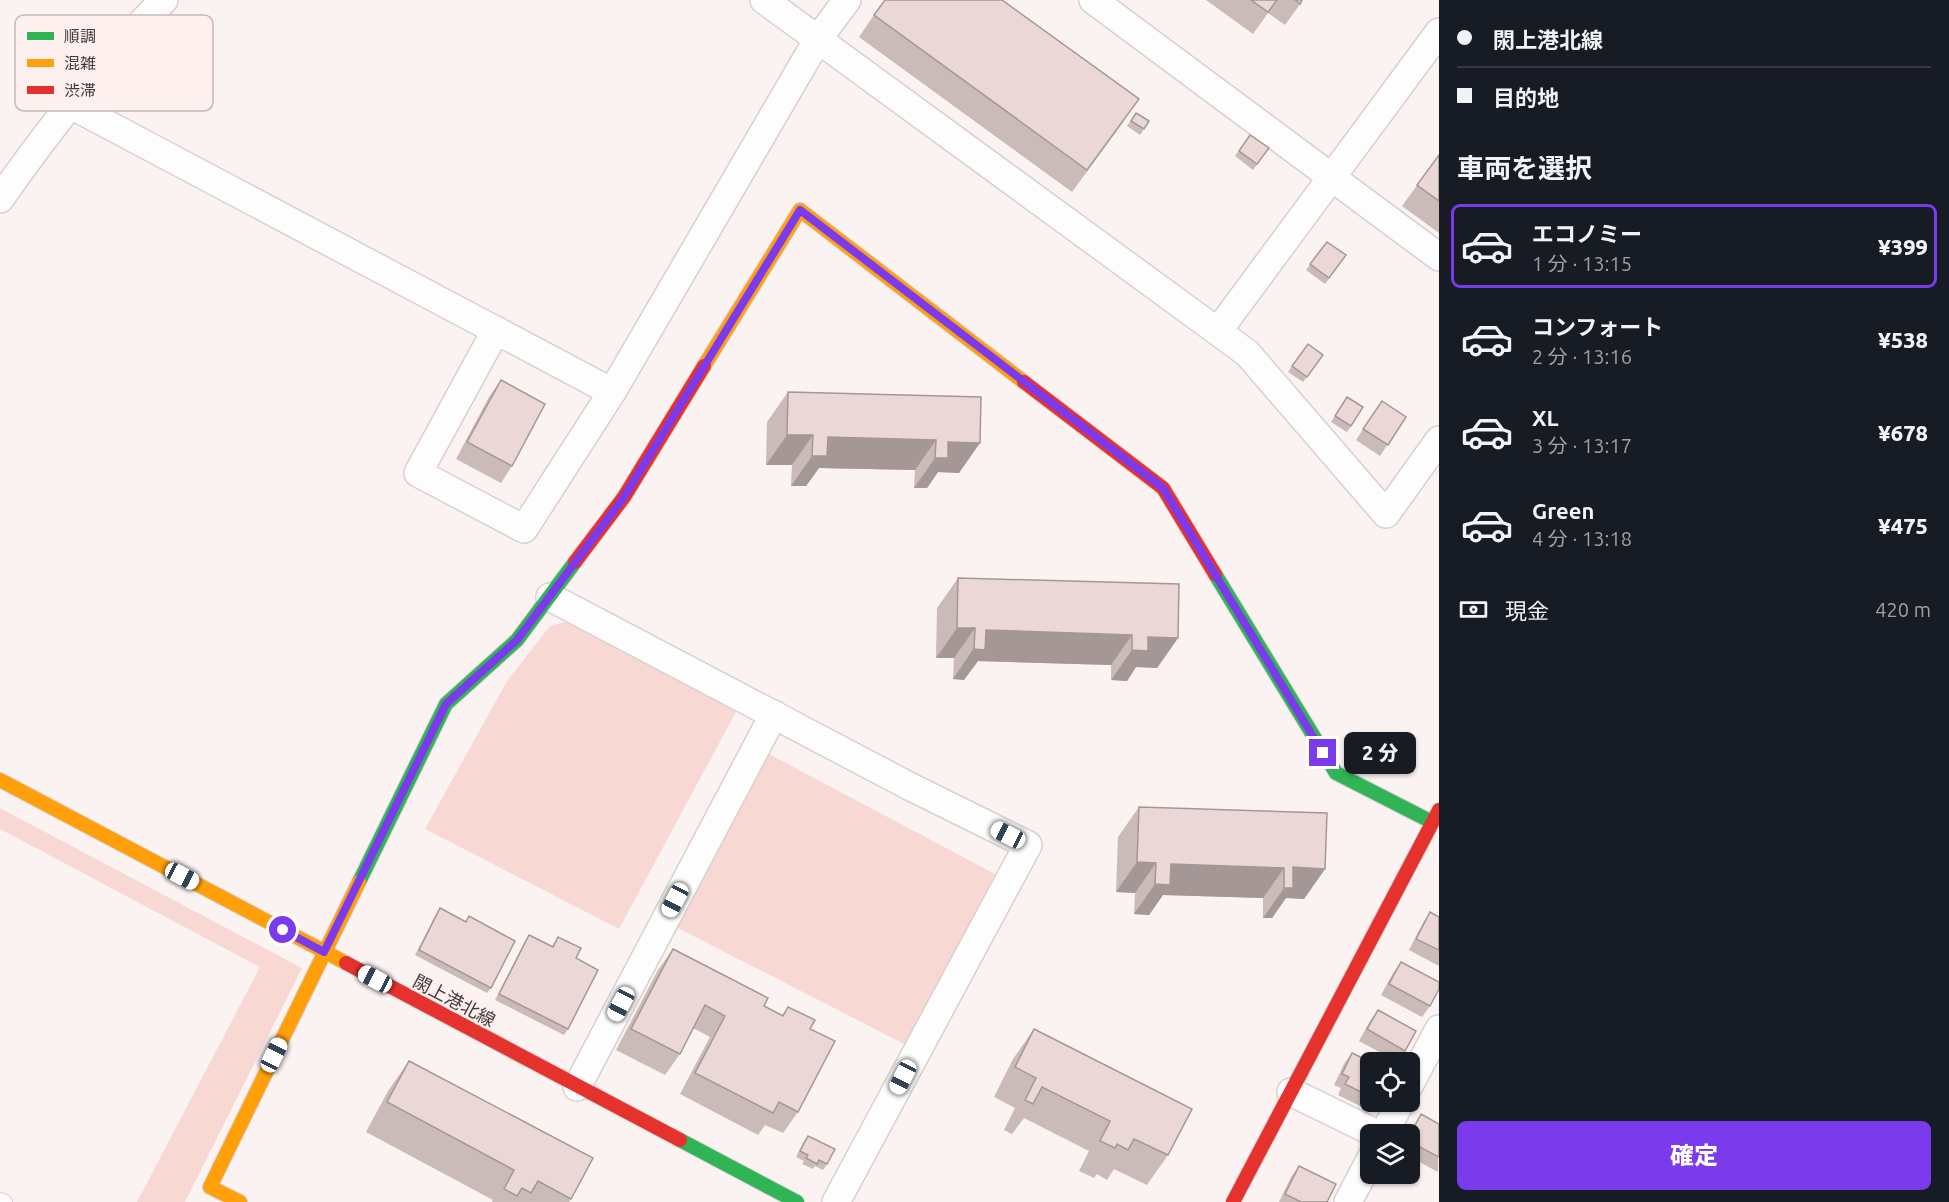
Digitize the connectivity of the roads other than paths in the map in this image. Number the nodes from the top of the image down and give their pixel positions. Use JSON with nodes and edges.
{"nodes":[{"id":1,"x":164,"y":0,"type":"edge"},
{"id":2,"x":765,"y":0,"type":"edge"},
{"id":3,"x":847,"y":0,"type":"edge"},
{"id":4,"x":1093,"y":0,"type":"edge"},
{"id":5,"x":149,"y":15,"type":"edge"},
{"id":6,"x":1439,"y":32,"type":"edge"},
{"id":7,"x":818,"y":39,"type":"junction"},
{"id":8,"x":67,"y":111,"type":"edge"},
{"id":9,"x":83,"y":111,"type":"edge"},
{"id":10,"x":1331,"y":176,"type":"junction"},
{"id":11,"x":0,"y":199,"type":"edge"},
{"id":12,"x":1439,"y":257,"type":"edge"},
{"id":13,"x":496,"y":330,"type":"junction"},
{"id":14,"x":1218,"y":331,"type":"junction"},
{"id":15,"x":612,"y":392,"type":"junction"},
{"id":16,"x":1439,"y":441,"type":"edge"},
{"id":17,"x":550,"y":597,"type":"junction"},
{"id":18,"x":774,"y":714,"type":"junction"},
{"id":19,"x":0,"y":780,"type":"edge"},
{"id":20,"x":1436,"y":816,"type":"edge"},
{"id":21,"x":324,"y":952,"type":"junction"},
{"id":22,"x":1439,"y":1029,"type":"edge"},
{"id":23,"x":1420,"y":1065,"type":"edge"},
{"id":24,"x":577,"y":1087,"type":"junction"},
{"id":25,"x":1291,"y":1092,"type":"junction"},
{"id":26,"x":1360,"y":1126,"type":"edge"},
{"id":27,"x":1360,"y":1179,"type":"edge"},
{"id":28,"x":0,"y":1200,"type":"edge"},
{"id":29,"x":5,"y":1202,"type":"edge"},
{"id":30,"x":240,"y":1202,"type":"edge"},
{"id":31,"x":797,"y":1202,"type":"edge"},
{"id":32,"x":836,"y":1202,"type":"edge"},
{"id":33,"x":1233,"y":1202,"type":"edge"},
{"id":34,"x":1348,"y":1202,"type":"edge"}],
"edges":[{"from":1,"to":5,"type":"street"},
{"from":2,"to":7,"type":"street"},
{"from":3,"to":7,"type":"street"},
{"from":4,"to":10,"type":"street"},
{"from":6,"to":10,"type":"street"},
{"from":7,"to":14,"type":"street"},
{"from":7,"to":15,"type":"street"},
{"from":8,"to":11,"type":"street"},
{"from":9,"to":13,"type":"street"},
{"from":10,"to":12,"type":"street"},
{"from":10,"to":14,"type":"street"},
{"from":13,"to":15,"type":"street"},
{"from":13,"to":15,"type":"street"},
{"from":14,"to":16,"type":"street"},
{"from":17,"to":18,"type":"street"},
{"from":17,"to":20,"type":"street"},
{"from":17,"to":21,"type":"street"},
{"from":18,"to":24,"type":"street"},
{"from":18,"to":32,"type":"street"},
{"from":19,"to":21,"type":"street","name":"閖上港北線"},
{"from":20,"to":25,"type":"street"},
{"from":21,"to":24,"type":"street","name":"閖上港北線"},
{"from":21,"to":30,"type":"street"},
{"from":22,"to":23,"type":"street"},
{"from":24,"to":31,"type":"street","name":"閖上港北線"},
{"from":25,"to":26,"type":"street"},
{"from":25,"to":33,"type":"street"},
{"from":27,"to":34,"type":"street"},
{"from":28,"to":29,"type":"lane"}]}
